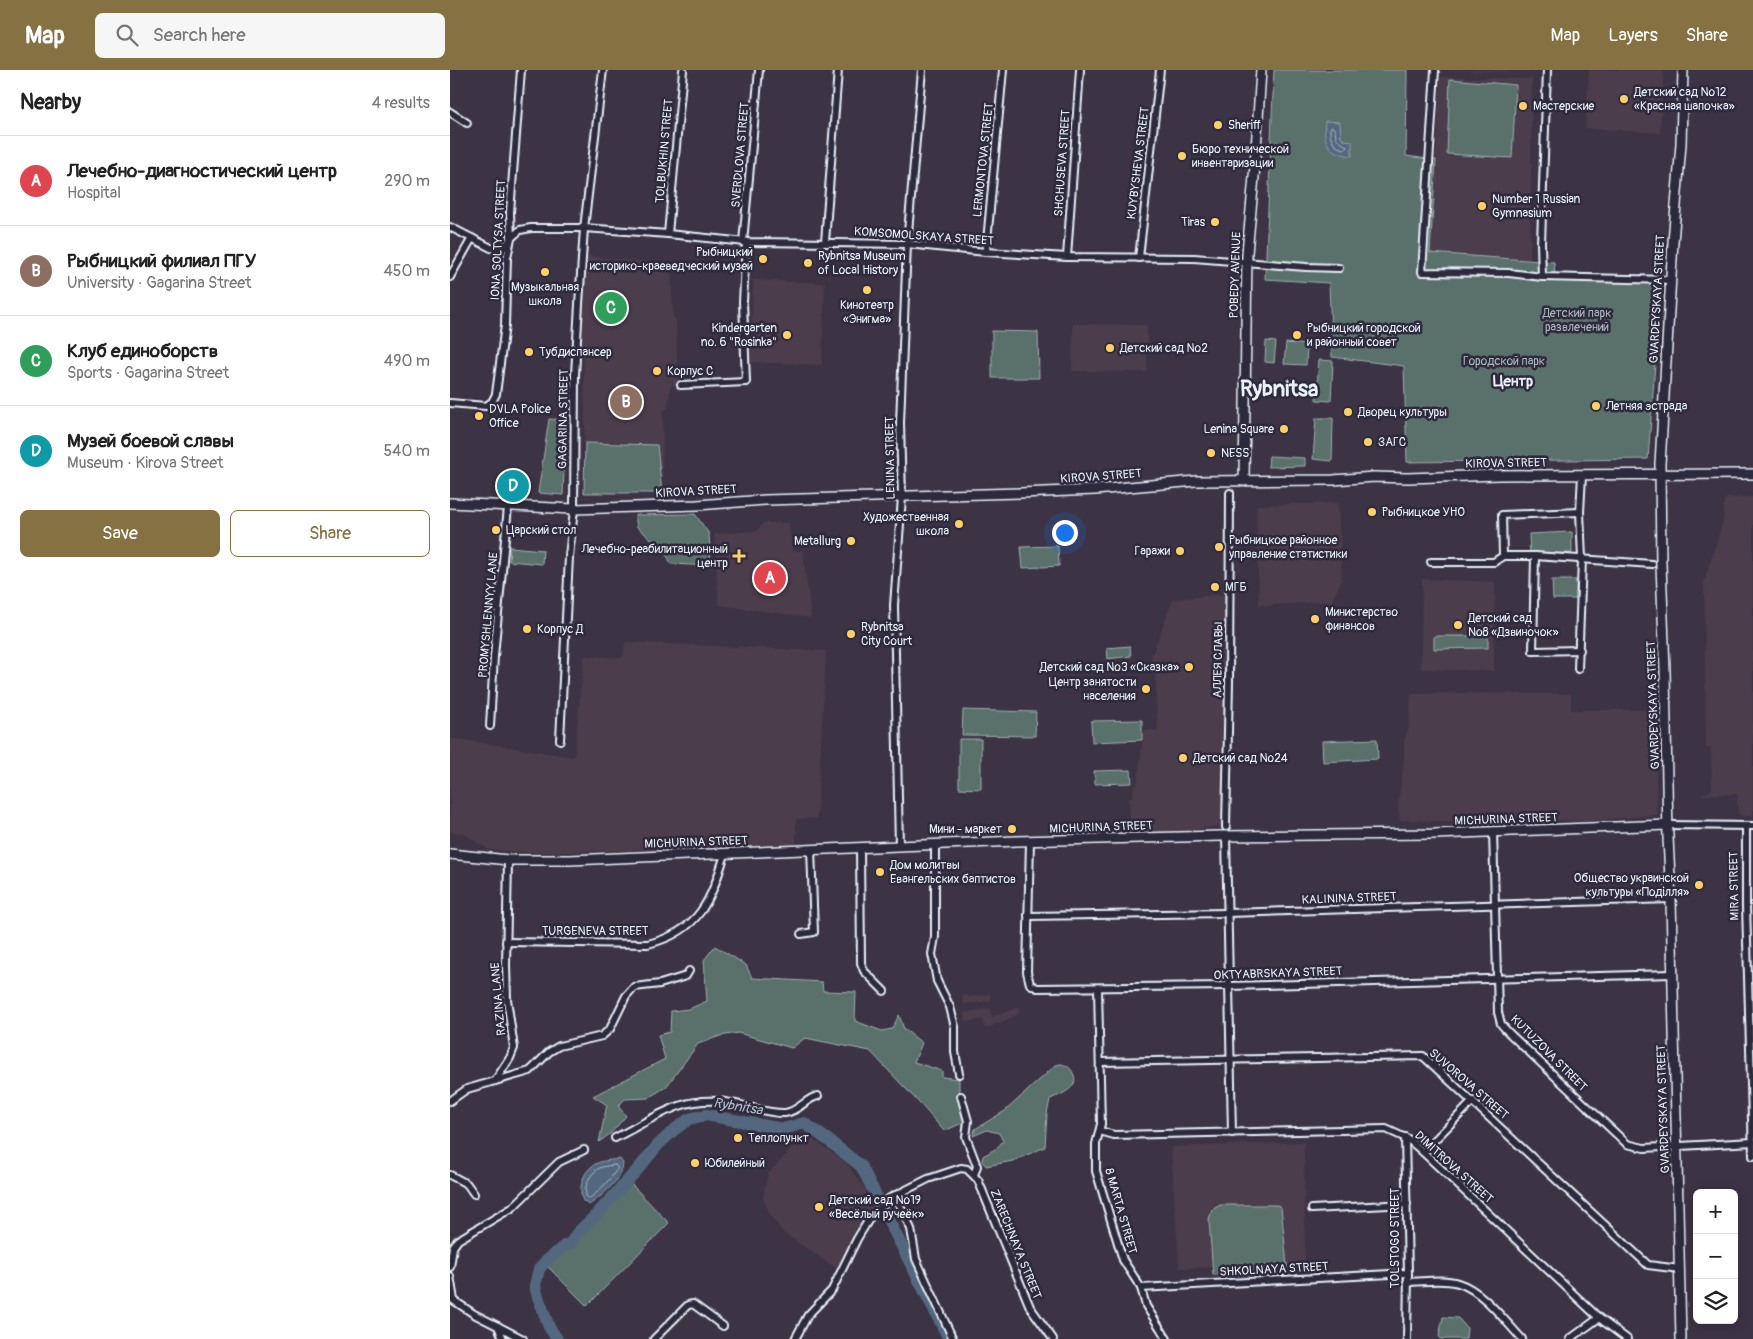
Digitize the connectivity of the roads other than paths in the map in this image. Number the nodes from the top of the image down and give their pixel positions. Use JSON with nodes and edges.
{"nodes":[{"id":1,"x":521,"y":70,"type":"edge"},
{"id":2,"x":603,"y":70,"type":"edge"},
{"id":3,"x":683,"y":70,"type":"edge"},
{"id":4,"x":759,"y":70,"type":"edge"},
{"id":5,"x":838,"y":70,"type":"edge"},
{"id":6,"x":922,"y":70,"type":"edge"},
{"id":7,"x":1003,"y":70,"type":"edge"},
{"id":8,"x":1080,"y":70,"type":"edge"},
{"id":9,"x":1160,"y":70,"type":"edge"},
{"id":10,"x":1261,"y":70,"type":"edge"},
{"id":11,"x":1435,"y":70,"type":"edge"},
{"id":12,"x":1547,"y":70,"type":"edge"},
{"id":13,"x":1683,"y":70,"type":"edge"},
{"id":14,"x":450,"y":112,"type":"edge"},
{"id":15,"x":466,"y":123,"type":"dead end"},
{"id":16,"x":450,"y":227,"type":"edge"},
{"id":17,"x":584,"y":228,"type":"junction"},
{"id":18,"x":668,"y":234,"type":"junction"},
{"id":19,"x":472,"y":238,"type":"junction"},
{"id":20,"x":511,"y":238,"type":"junction"},
{"id":21,"x":745,"y":242,"type":"junction"},
{"id":22,"x":825,"y":242,"type":"junction"},
{"id":23,"x":908,"y":244,"type":"junction"},
{"id":24,"x":499,"y":250,"type":"junction"},
{"id":25,"x":986,"y":252,"type":"junction"},
{"id":26,"x":1067,"y":257,"type":"junction"},
{"id":27,"x":507,"y":258,"type":"junction"},
{"id":28,"x":1139,"y":258,"type":"junction"},
{"id":29,"x":1247,"y":262,"type":"junction"},
{"id":30,"x":1339,"y":268,"type":"dead end"},
{"id":31,"x":450,"y":277,"type":"edge"},
{"id":32,"x":1542,"y":277,"type":"junction"},
{"id":33,"x":1671,"y":280,"type":"junction"},
{"id":34,"x":680,"y":386,"type":"dead end"},
{"id":35,"x":450,"y":403,"type":"edge"},
{"id":36,"x":1661,"y":473,"type":"junction"},
{"id":37,"x":1753,"y":474,"type":"edge"},
{"id":38,"x":1582,"y":475,"type":"junction"},
{"id":39,"x":1244,"y":481,"type":"junction"},
{"id":40,"x":1230,"y":493,"type":"dead end"},
{"id":41,"x":902,"y":496,"type":"junction"},
{"id":42,"x":450,"y":503,"type":"edge"},
{"id":43,"x":508,"y":507,"type":"junction"},
{"id":44,"x":574,"y":509,"type":"junction"},
{"id":45,"x":1580,"y":512,"type":"junction"},
{"id":46,"x":1503,"y":556,"type":"junction"},
{"id":47,"x":1535,"y":556,"type":"junction"},
{"id":48,"x":1582,"y":559,"type":"junction"},
{"id":49,"x":1431,"y":562,"type":"dead end"},
{"id":50,"x":1652,"y":564,"type":"dead end"},
{"id":51,"x":1580,"y":650,"type":"junction"},
{"id":52,"x":1578,"y":669,"type":"dead end"},
{"id":53,"x":490,"y":726,"type":"dead end"},
{"id":54,"x":560,"y":740,"type":"dead end"},
{"id":55,"x":1668,"y":825,"type":"junction"},
{"id":56,"x":1749,"y":826,"type":"edge"},
{"id":57,"x":1226,"y":832,"type":"junction"},
{"id":58,"x":1493,"y":832,"type":"junction"},
{"id":59,"x":1030,"y":841,"type":"junction"},
{"id":60,"x":935,"y":845,"type":"junction"},
{"id":61,"x":899,"y":846,"type":"junction"},
{"id":62,"x":860,"y":847,"type":"junction"},
{"id":63,"x":811,"y":849,"type":"junction"},
{"id":64,"x":450,"y":854,"type":"edge"},
{"id":65,"x":725,"y":854,"type":"junction"},
{"id":66,"x":508,"y":860,"type":"junction"},
{"id":67,"x":1671,"y":899,"type":"junction"},
{"id":68,"x":1496,"y":905,"type":"junction"},
{"id":69,"x":1228,"y":913,"type":"junction"},
{"id":70,"x":1028,"y":916,"type":"junction"},
{"id":71,"x":801,"y":934,"type":"dead end"},
{"id":72,"x":506,"y":942,"type":"junction"},
{"id":73,"x":689,"y":971,"type":"dead end"},
{"id":74,"x":1672,"y":974,"type":"junction"},
{"id":75,"x":1497,"y":978,"type":"junction"},
{"id":76,"x":1229,"y":986,"type":"junction"},
{"id":77,"x":1098,"y":988,"type":"junction"},
{"id":78,"x":884,"y":991,"type":"dead end"},
{"id":79,"x":1231,"y":1059,"type":"junction"},
{"id":80,"x":1100,"y":1062,"type":"junction"},
{"id":81,"x":959,"y":1074,"type":"dead end"},
{"id":82,"x":495,"y":1081,"type":"junction"},
{"id":83,"x":818,"y":1096,"type":"dead end"},
{"id":84,"x":961,"y":1096,"type":"dead end"},
{"id":85,"x":450,"y":1100,"type":"edge"},
{"id":86,"x":1473,"y":1101,"type":"junction"},
{"id":87,"x":1100,"y":1131,"type":"junction"},
{"id":88,"x":1232,"y":1133,"type":"junction"},
{"id":89,"x":1405,"y":1137,"type":"junction"},
{"id":90,"x":616,"y":1138,"type":"dead end"},
{"id":91,"x":1753,"y":1142,"type":"edge"},
{"id":92,"x":1676,"y":1146,"type":"junction"},
{"id":93,"x":584,"y":1150,"type":"dead end"},
{"id":94,"x":1424,"y":1152,"type":"junction"},
{"id":95,"x":1753,"y":1156,"type":"edge"},
{"id":96,"x":450,"y":1175,"type":"edge"},
{"id":97,"x":976,"y":1178,"type":"junction"},
{"id":98,"x":474,"y":1194,"type":"dead end"},
{"id":99,"x":893,"y":1197,"type":"junction"},
{"id":100,"x":1407,"y":1204,"type":"junction"},
{"id":101,"x":1312,"y":1209,"type":"dead end"},
{"id":102,"x":450,"y":1267,"type":"edge"},
{"id":103,"x":1680,"y":1268,"type":"junction"},
{"id":104,"x":1408,"y":1273,"type":"junction"},
{"id":105,"x":450,"y":1276,"type":"edge"},
{"id":106,"x":1407,"y":1282,"type":"junction"},
{"id":107,"x":1141,"y":1288,"type":"junction"},
{"id":108,"x":452,"y":1299,"type":"edge"},
{"id":109,"x":1599,"y":1318,"type":"junction"},
{"id":110,"x":498,"y":1326,"type":"junction"},
{"id":111,"x":723,"y":1326,"type":"dead end"},
{"id":112,"x":502,"y":1339,"type":"edge"},
{"id":113,"x":523,"y":1339,"type":"edge"},
{"id":114,"x":654,"y":1339,"type":"edge"},
{"id":115,"x":795,"y":1339,"type":"edge"},
{"id":116,"x":953,"y":1339,"type":"edge"},
{"id":117,"x":1052,"y":1339,"type":"edge"},
{"id":118,"x":1167,"y":1339,"type":"edge"},
{"id":119,"x":1407,"y":1339,"type":"edge"},
{"id":120,"x":1522,"y":1339,"type":"edge"},
{"id":121,"x":1570,"y":1339,"type":"edge"},
{"id":122,"x":1627,"y":1339,"type":"edge"},
{"id":123,"x":1681,"y":1339,"type":"edge"}],
"edges":[{"from":1,"to":20,"type":"street","name":"IONA SOLTYSA STREET"},
{"from":2,"to":17,"type":"street","name":"GAGARINA STREET"},
{"from":3,"to":18,"type":"street","name":"TOLBUKHIN STREET"},
{"from":4,"to":21,"type":"street","name":"SVERDLOVA STREET"},
{"from":5,"to":22,"type":"street"},
{"from":6,"to":23,"type":"street","name":"LENINA STREET"},
{"from":7,"to":25,"type":"street","name":"LERMONTOVA STREET"},
{"from":8,"to":26,"type":"street","name":"SHCHUSEVA STREET"},
{"from":9,"to":28,"type":"street","name":"KUYBYSHEVA STREET"},
{"from":10,"to":29,"type":"street","name":"POBEDY AVENUE"},
{"from":11,"to":32,"type":"street"},
{"from":12,"to":32,"type":"street"},
{"from":13,"to":33,"type":"street","name":"GVARDEYSKAYA STREET"},
{"from":14,"to":15,"type":"street"},
{"from":16,"to":19,"type":"street"},
{"from":17,"to":18,"type":"street","name":"KOMSOMOLSKAYA STREET"},
{"from":17,"to":20,"type":"street","name":"KOMSOMOLSKAYA STREET"},
{"from":17,"to":44,"type":"street","name":"GAGARINA STREET"},
{"from":18,"to":21,"type":"street","name":"KOMSOMOLSKAYA STREET"},
{"from":19,"to":24,"type":"street"},
{"from":19,"to":31,"type":"street"},
{"from":20,"to":24,"type":"street"},
{"from":20,"to":27,"type":"street","name":"IONA SOLTYSA STREET"},
{"from":21,"to":22,"type":"street","name":"KOMSOMOLSKAYA STREET"},
{"from":21,"to":34,"type":"street","name":"SVERDLOVA STREET"},
{"from":22,"to":23,"type":"street","name":"KOMSOMOLSKAYA STREET"},
{"from":23,"to":25,"type":"street","name":"KOMSOMOLSKAYA STREET"},
{"from":23,"to":41,"type":"street","name":"LENINA STREET"},
{"from":24,"to":27,"type":"street"},
{"from":25,"to":26,"type":"street","name":"KOMSOMOLSKAYA STREET"},
{"from":26,"to":28,"type":"street","name":"KOMSOMOLSKAYA STREET"},
{"from":27,"to":35,"type":"street","name":"IONA SOLTYSA STREET"},
{"from":28,"to":29,"type":"street","name":"KOMSOMOLSKAYA STREET"},
{"from":29,"to":30,"type":"street","name":"KOMSOMOLSKAYA STREET"},
{"from":29,"to":39,"type":"street","name":"POBEDY AVENUE"},
{"from":32,"to":33,"type":"street"},
{"from":33,"to":36,"type":"street","name":"GVARDEYSKAYA STREET"},
{"from":36,"to":37,"type":"street","name":"KIROVA STREET"},
{"from":36,"to":38,"type":"street","name":"KIROVA STREET"},
{"from":36,"to":55,"type":"street","name":"GVARDEYSKAYA STREET"},
{"from":38,"to":39,"type":"street","name":"KIROVA STREET"},
{"from":38,"to":45,"type":"street"},
{"from":39,"to":41,"type":"street","name":"KIROVA STREET"},
{"from":40,"to":57,"type":"street","name":"АЛЛЕЯ СЛАВЫ"},
{"from":41,"to":44,"type":"street","name":"KIROVA STREET"},
{"from":41,"to":61,"type":"street","name":"LENINA STREET"},
{"from":42,"to":43,"type":"street","name":"KIROVA STREET"},
{"from":43,"to":44,"type":"street","name":"KIROVA STREET"},
{"from":43,"to":53,"type":"street","name":"PROMYSHLENNYY LANE"},
{"from":44,"to":54,"type":"street","name":"GAGARINA STREET"},
{"from":45,"to":46,"type":"street"},
{"from":45,"to":48,"type":"street"},
{"from":46,"to":47,"type":"street"},
{"from":46,"to":49,"type":"street"},
{"from":47,"to":48,"type":"street"},
{"from":47,"to":51,"type":"street"},
{"from":48,"to":50,"type":"street"},
{"from":48,"to":51,"type":"street"},
{"from":51,"to":52,"type":"street"},
{"from":55,"to":56,"type":"street","name":"MICHURINA STREET"},
{"from":55,"to":58,"type":"street","name":"MICHURINA STREET"},
{"from":55,"to":67,"type":"street","name":"GVARDEYSKAYA STREET"},
{"from":56,"to":91,"type":"street","name":"MIRA STREET"},
{"from":57,"to":58,"type":"street","name":"MICHURINA STREET"},
{"from":57,"to":59,"type":"street","name":"MICHURINA STREET"},
{"from":57,"to":69,"type":"street","name":"АЛЛЕЯ СЛАВЫ"},
{"from":58,"to":68,"type":"street","name":"KUTUZOVA STREET"},
{"from":59,"to":60,"type":"street","name":"MICHURINA STREET"},
{"from":59,"to":70,"type":"street","name":"OKTYABRSKAYA STREET"},
{"from":60,"to":61,"type":"street","name":"MICHURINA STREET"},
{"from":60,"to":81,"type":"street"},
{"from":61,"to":62,"type":"street","name":"MICHURINA STREET"},
{"from":62,"to":63,"type":"street","name":"MICHURINA STREET"},
{"from":62,"to":78,"type":"street"},
{"from":63,"to":65,"type":"street","name":"MICHURINA STREET"},
{"from":63,"to":71,"type":"street"},
{"from":64,"to":66,"type":"street","name":"MICHURINA STREET"},
{"from":65,"to":66,"type":"street","name":"MICHURINA STREET"},
{"from":65,"to":72,"type":"street","name":"TURGENEVA STREET"},
{"from":66,"to":72,"type":"street","name":"RAZINA LANE"},
{"from":67,"to":68,"type":"street","name":"KALININA STREET"},
{"from":67,"to":74,"type":"street","name":"GVARDEYSKAYA STREET"},
{"from":68,"to":69,"type":"street","name":"KALININA STREET"},
{"from":68,"to":75,"type":"street","name":"KUTUZOVA STREET"},
{"from":69,"to":70,"type":"street","name":"KALININA STREET"},
{"from":69,"to":76,"type":"street","name":"АЛЛЕЯ СЛАВЫ"},
{"from":70,"to":77,"type":"street","name":"OKTYABRSKAYA STREET"},
{"from":72,"to":82,"type":"street","name":"RAZINA LANE"},
{"from":73,"to":82,"type":"street"},
{"from":74,"to":75,"type":"street","name":"OKTYABRSKAYA STREET"},
{"from":74,"to":92,"type":"street","name":"GVARDEYSKAYA STREET"},
{"from":75,"to":76,"type":"street","name":"OKTYABRSKAYA STREET"},
{"from":75,"to":92,"type":"street","name":"KUTUZOVA STREET"},
{"from":76,"to":77,"type":"street","name":"OKTYABRSKAYA STREET"},
{"from":76,"to":79,"type":"street","name":"АЛЛЕЯ СЛАВЫ"},
{"from":77,"to":80,"type":"street","name":"8 MARTA STREET"},
{"from":79,"to":80,"type":"street","name":"SUVOROVA STREET"},
{"from":79,"to":86,"type":"street","name":"SUVOROVA STREET"},
{"from":79,"to":88,"type":"street","name":"АЛЛЕЯ СЛАВЫ"},
{"from":80,"to":87,"type":"street","name":"8 MARTA STREET"},
{"from":82,"to":85,"type":"street"},
{"from":83,"to":90,"type":"street"},
{"from":84,"to":97,"type":"street","name":"ZARECHNAYA STREET"},
{"from":86,"to":94,"type":"street"},
{"from":86,"to":103,"type":"street","name":"SUVOROVA STREET"},
{"from":87,"to":88,"type":"street","name":"DIMITROVA STREET"},
{"from":87,"to":107,"type":"street","name":"8 MARTA STREET"},
{"from":88,"to":89,"type":"street","name":"DIMITROVA STREET"},
{"from":89,"to":94,"type":"street","name":"DIMITROVA STREET"},
{"from":89,"to":100,"type":"street","name":"TOLSTOGO STREET"},
{"from":91,"to":92,"type":"street","name":"KUTUZOVA STREET"},
{"from":91,"to":95,"type":"street","name":"MIRA STREET"},
{"from":92,"to":103,"type":"street","name":"GVARDEYSKAYA STREET"},
{"from":93,"to":102,"type":"street"},
{"from":94,"to":109,"type":"street","name":"DIMITROVA STREET"},
{"from":96,"to":98,"type":"street"},
{"from":97,"to":99,"type":"street"},
{"from":97,"to":117,"type":"street","name":"ZARECHNAYA STREET"},
{"from":99,"to":115,"type":"street"},
{"from":99,"to":116,"type":"street"},
{"from":100,"to":101,"type":"street"},
{"from":100,"to":104,"type":"street","name":"TOLSTOGO STREET"},
{"from":103,"to":123,"type":"street","name":"GVARDEYSKAYA STREET"},
{"from":104,"to":106,"type":"street","name":"TOLSTOGO STREET"},
{"from":104,"to":107,"type":"street","name":"SHKOLNAYA STREET"},
{"from":105,"to":108,"type":"street"},
{"from":106,"to":119,"type":"street","name":"TOLSTOGO STREET"},
{"from":106,"to":120,"type":"street"},
{"from":107,"to":118,"type":"street","name":"8 MARTA STREET"},
{"from":108,"to":110,"type":"street"},
{"from":109,"to":121,"type":"street"},
{"from":109,"to":122,"type":"street","name":"DIMITROVA STREET"},
{"from":110,"to":112,"type":"street"},
{"from":110,"to":113,"type":"street"},
{"from":111,"to":114,"type":"street"}]}
